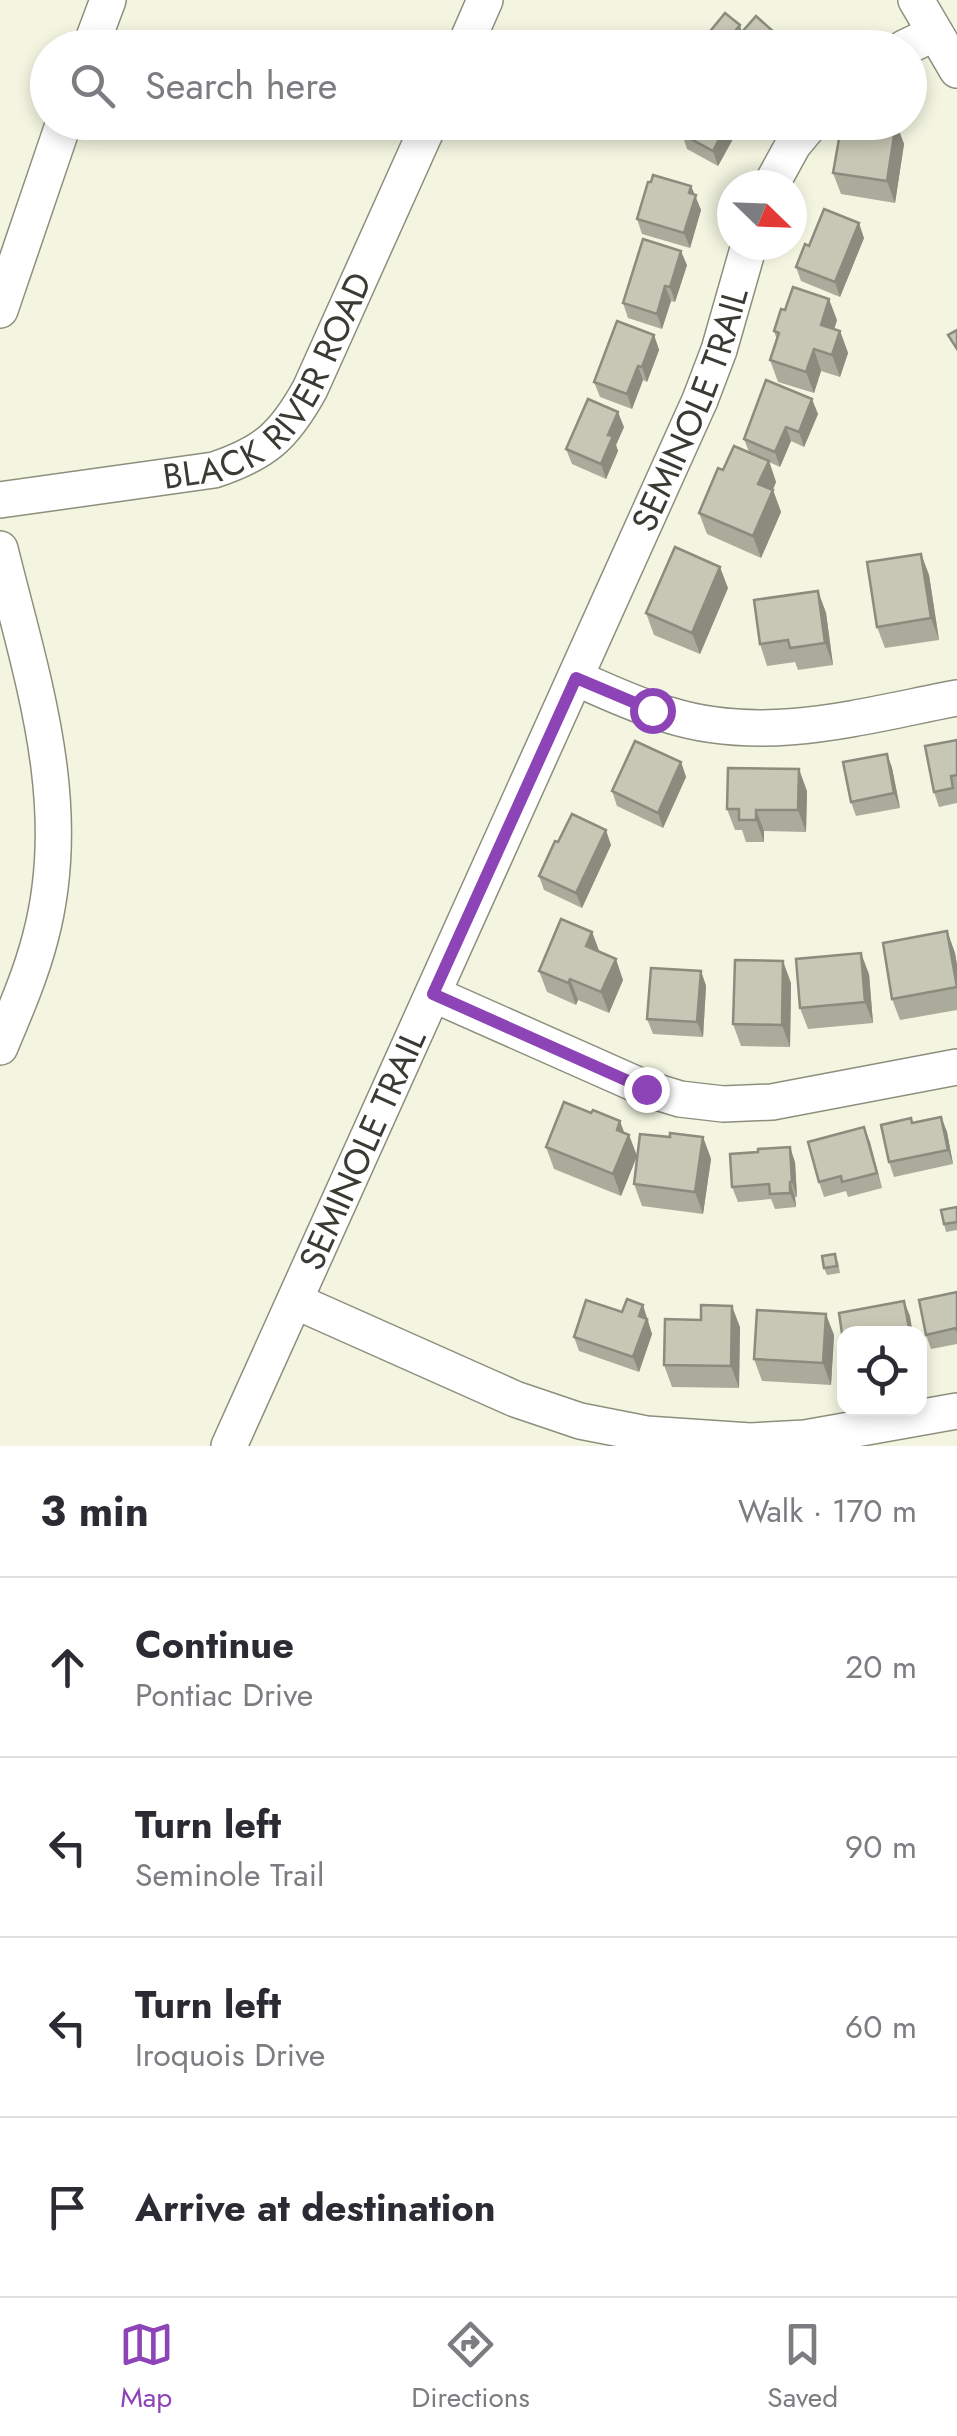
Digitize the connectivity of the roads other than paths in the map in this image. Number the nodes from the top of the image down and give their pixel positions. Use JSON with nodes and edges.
{"nodes":[{"id":1,"x":108,"y":0,"type":"edge"},
{"id":2,"x":485,"y":0,"type":"edge"},
{"id":3,"x":916,"y":0,"type":"edge"},
{"id":4,"x":97,"y":30,"type":"edge"},
{"id":5,"x":472,"y":30,"type":"edge"},
{"id":6,"x":918,"y":30,"type":"edge"},
{"id":7,"x":927,"y":46,"type":"edge"},
{"id":8,"x":957,"y":70,"type":"edge"},
{"id":9,"x":58,"y":140,"type":"edge"},
{"id":10,"x":422,"y":140,"type":"edge"},
{"id":11,"x":798,"y":140,"type":"edge"},
{"id":12,"x":779,"y":170,"type":"edge"},
{"id":13,"x":744,"y":260,"type":"edge"},
{"id":14,"x":0,"y":310,"type":"edge"},
{"id":15,"x":0,"y":500,"type":"edge"},
{"id":16,"x":0,"y":550,"type":"edge"},
{"id":17,"x":576,"y":678,"type":"junction"},
{"id":18,"x":957,"y":698,"type":"edge"},
{"id":19,"x":433,"y":994,"type":"junction"},
{"id":20,"x":0,"y":1046,"type":"edge"},
{"id":21,"x":957,"y":1068,"type":"edge"},
{"id":22,"x":295,"y":1301,"type":"junction"},
{"id":23,"x":957,"y":1411,"type":"edge"},
{"id":24,"x":230,"y":1446,"type":"edge"}],
"edges":[{"from":1,"to":4,"type":"street"},
{"from":2,"to":5,"type":"street"},
{"from":3,"to":6,"type":"street"},
{"from":7,"to":8,"type":"street"},
{"from":9,"to":14,"type":"street"},
{"from":10,"to":15,"type":"street","name":"BLACK RIVER ROAD"},
{"from":11,"to":12,"type":"street"},
{"from":13,"to":17,"type":"street","name":"SEMINOLE TRAIL"},
{"from":16,"to":20,"type":"street"},
{"from":17,"to":18,"type":"street"},
{"from":17,"to":19,"type":"street","name":"SEMINOLE TRAIL"},
{"from":19,"to":21,"type":"street"},
{"from":19,"to":22,"type":"street","name":"SEMINOLE TRAIL"},
{"from":22,"to":23,"type":"street"},
{"from":22,"to":24,"type":"street","name":"SEMINOLE TRAIL"}]}
